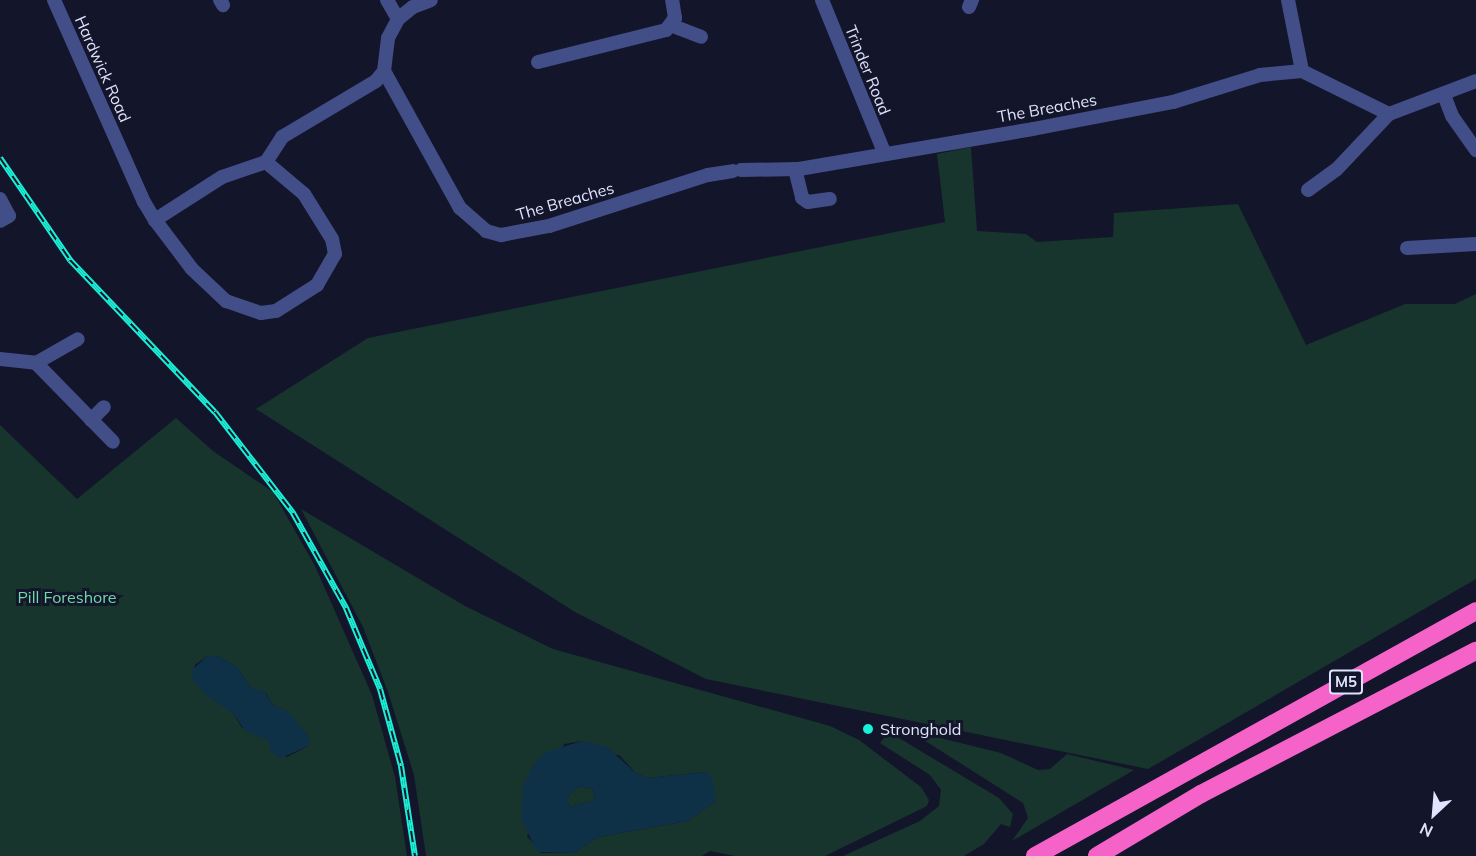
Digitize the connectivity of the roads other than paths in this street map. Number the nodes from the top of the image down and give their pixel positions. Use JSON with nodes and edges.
{"nodes":[{"id":1,"x":54,"y":0,"type":"edge"},
{"id":2,"x":387,"y":0,"type":"edge"},
{"id":3,"x":431,"y":0,"type":"edge"},
{"id":4,"x":672,"y":0,"type":"edge"},
{"id":5,"x":822,"y":0,"type":"edge"},
{"id":6,"x":1288,"y":0,"type":"edge"},
{"id":7,"x":398,"y":19,"type":"junction"},
{"id":8,"x":673,"y":26,"type":"junction"},
{"id":9,"x":701,"y":37,"type":"dead end"},
{"id":10,"x":538,"y":62,"type":"dead end"},
{"id":11,"x":384,"y":71,"type":"junction"},
{"id":12,"x":1302,"y":71,"type":"junction"},
{"id":13,"x":1476,"y":81,"type":"edge"},
{"id":14,"x":1444,"y":95,"type":"junction"},
{"id":15,"x":1389,"y":114,"type":"junction"},
{"id":16,"x":1476,"y":150,"type":"edge"},
{"id":17,"x":884,"y":152,"type":"junction"},
{"id":18,"x":266,"y":162,"type":"junction"},
{"id":19,"x":795,"y":169,"type":"junction"},
{"id":20,"x":1308,"y":190,"type":"dead end"},
{"id":21,"x":0,"y":199,"type":"edge"},
{"id":22,"x":830,"y":199,"type":"dead end"},
{"id":23,"x":5,"y":218,"type":"edge"},
{"id":24,"x":155,"y":220,"type":"junction"},
{"id":25,"x":1476,"y":244,"type":"edge"},
{"id":26,"x":1407,"y":248,"type":"dead end"},
{"id":27,"x":78,"y":339,"type":"dead end"},
{"id":28,"x":0,"y":359,"type":"edge"},
{"id":29,"x":36,"y":363,"type":"junction"},
{"id":30,"x":104,"y":407,"type":"dead end"},
{"id":31,"x":91,"y":420,"type":"junction"},
{"id":32,"x":113,"y":442,"type":"dead end"},
{"id":33,"x":1476,"y":611,"type":"edge"},
{"id":34,"x":1476,"y":651,"type":"edge"},
{"id":35,"x":1035,"y":856,"type":"edge"},
{"id":36,"x":1097,"y":856,"type":"edge"}],
"edges":[{"from":1,"to":24,"type":"street","name":"Hardwick Road"},
{"from":2,"to":7,"type":"street"},
{"from":3,"to":7,"type":"street"},
{"from":4,"to":8,"type":"street"},
{"from":5,"to":17,"type":"street","name":"Trinder Road"},
{"from":6,"to":12,"type":"street"},
{"from":7,"to":11,"type":"street"},
{"from":8,"to":9,"type":"street"},
{"from":8,"to":10,"type":"street"},
{"from":11,"to":18,"type":"street"},
{"from":11,"to":19,"type":"street","name":"The Breaches"},
{"from":12,"to":15,"type":"street"},
{"from":12,"to":17,"type":"street","name":"The Breaches"},
{"from":13,"to":14,"type":"street"},
{"from":14,"to":15,"type":"street"},
{"from":14,"to":16,"type":"street"},
{"from":15,"to":20,"type":"street"},
{"from":17,"to":19,"type":"street","name":"The Breaches"},
{"from":18,"to":24,"type":"street"},
{"from":18,"to":24,"type":"street"},
{"from":19,"to":22,"type":"street"},
{"from":21,"to":23,"type":"street"},
{"from":25,"to":26,"type":"street"},
{"from":27,"to":29,"type":"street"},
{"from":28,"to":29,"type":"street"},
{"from":29,"to":31,"type":"street"},
{"from":30,"to":31,"type":"street"},
{"from":31,"to":32,"type":"street"},
{"from":33,"to":35,"type":"highway","number":"M5"},
{"from":34,"to":36,"type":"highway","number":"M5"}]}
